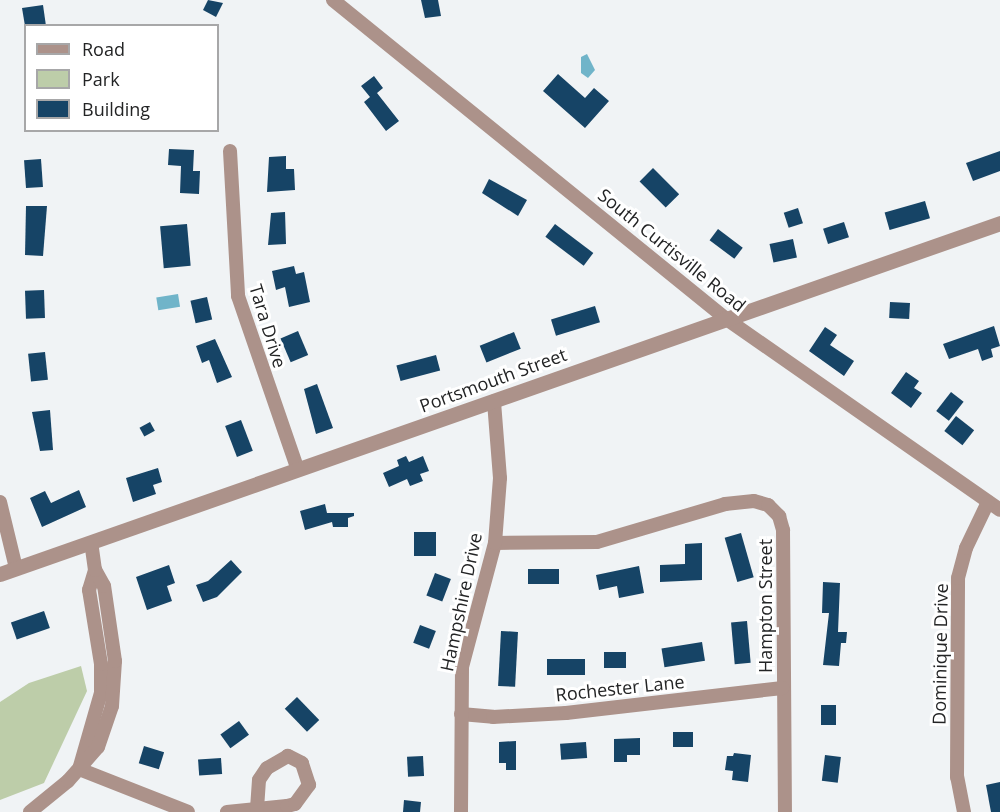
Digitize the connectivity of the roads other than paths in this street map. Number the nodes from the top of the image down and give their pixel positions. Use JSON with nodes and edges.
{"nodes":[{"id":1,"x":333,"y":0,"type":"edge"},
{"id":2,"x":230,"y":151,"type":"dead end"},
{"id":3,"x":1000,"y":223,"type":"edge"},
{"id":4,"x":725,"y":318,"type":"junction"},
{"id":5,"x":494,"y":401,"type":"junction"},
{"id":6,"x":298,"y":470,"type":"junction"},
{"id":7,"x":0,"y":502,"type":"edge"},
{"id":8,"x":994,"y":506,"type":"edge"},
{"id":9,"x":90,"y":543,"type":"junction"},
{"id":10,"x":495,"y":543,"type":"junction"},
{"id":11,"x":16,"y":568,"type":"junction"},
{"id":12,"x":0,"y":574,"type":"edge"},
{"id":13,"x":783,"y":688,"type":"junction"},
{"id":14,"x":461,"y":714,"type":"junction"},
{"id":15,"x":79,"y":769,"type":"junction"},
{"id":16,"x":257,"y":809,"type":"junction"},
{"id":17,"x":30,"y":812,"type":"edge"},
{"id":18,"x":188,"y":812,"type":"edge"},
{"id":19,"x":227,"y":812,"type":"edge"},
{"id":20,"x":461,"y":812,"type":"edge"},
{"id":21,"x":785,"y":812,"type":"edge"},
{"id":22,"x":964,"y":812,"type":"edge"}],
"edges":[{"from":1,"to":4,"type":"street","name":"South Curtisville Road"},
{"from":2,"to":6,"type":"street","name":"Tara Drive"},
{"from":3,"to":4,"type":"street","name":"Portsmouth Street"},
{"from":4,"to":5,"type":"street","name":"Portsmouth Street"},
{"from":4,"to":8,"type":"street","name":"South Curtisville Road"},
{"from":5,"to":6,"type":"street","name":"Portsmouth Street"},
{"from":5,"to":10,"type":"street","name":"Hampshire Drive"},
{"from":6,"to":9,"type":"street","name":"Portsmouth Street"},
{"from":7,"to":11,"type":"street"},
{"from":8,"to":22,"type":"street","name":"Dominique Drive"},
{"from":9,"to":11,"type":"street","name":"Portsmouth Street"},
{"from":9,"to":15,"type":"street"},
{"from":10,"to":13,"type":"street","name":"Hampton Street"},
{"from":10,"to":14,"type":"street","name":"Hampshire Drive"},
{"from":11,"to":12,"type":"street","name":"Portsmouth Street"},
{"from":13,"to":14,"type":"street","name":"Rochester Lane"},
{"from":13,"to":21,"type":"street","name":"Hampton Street"},
{"from":14,"to":20,"type":"street","name":"Hampshire Drive"},
{"from":15,"to":17,"type":"street"},
{"from":15,"to":18,"type":"street"},
{"from":16,"to":16,"type":"street"},
{"from":16,"to":19,"type":"street"}]}
